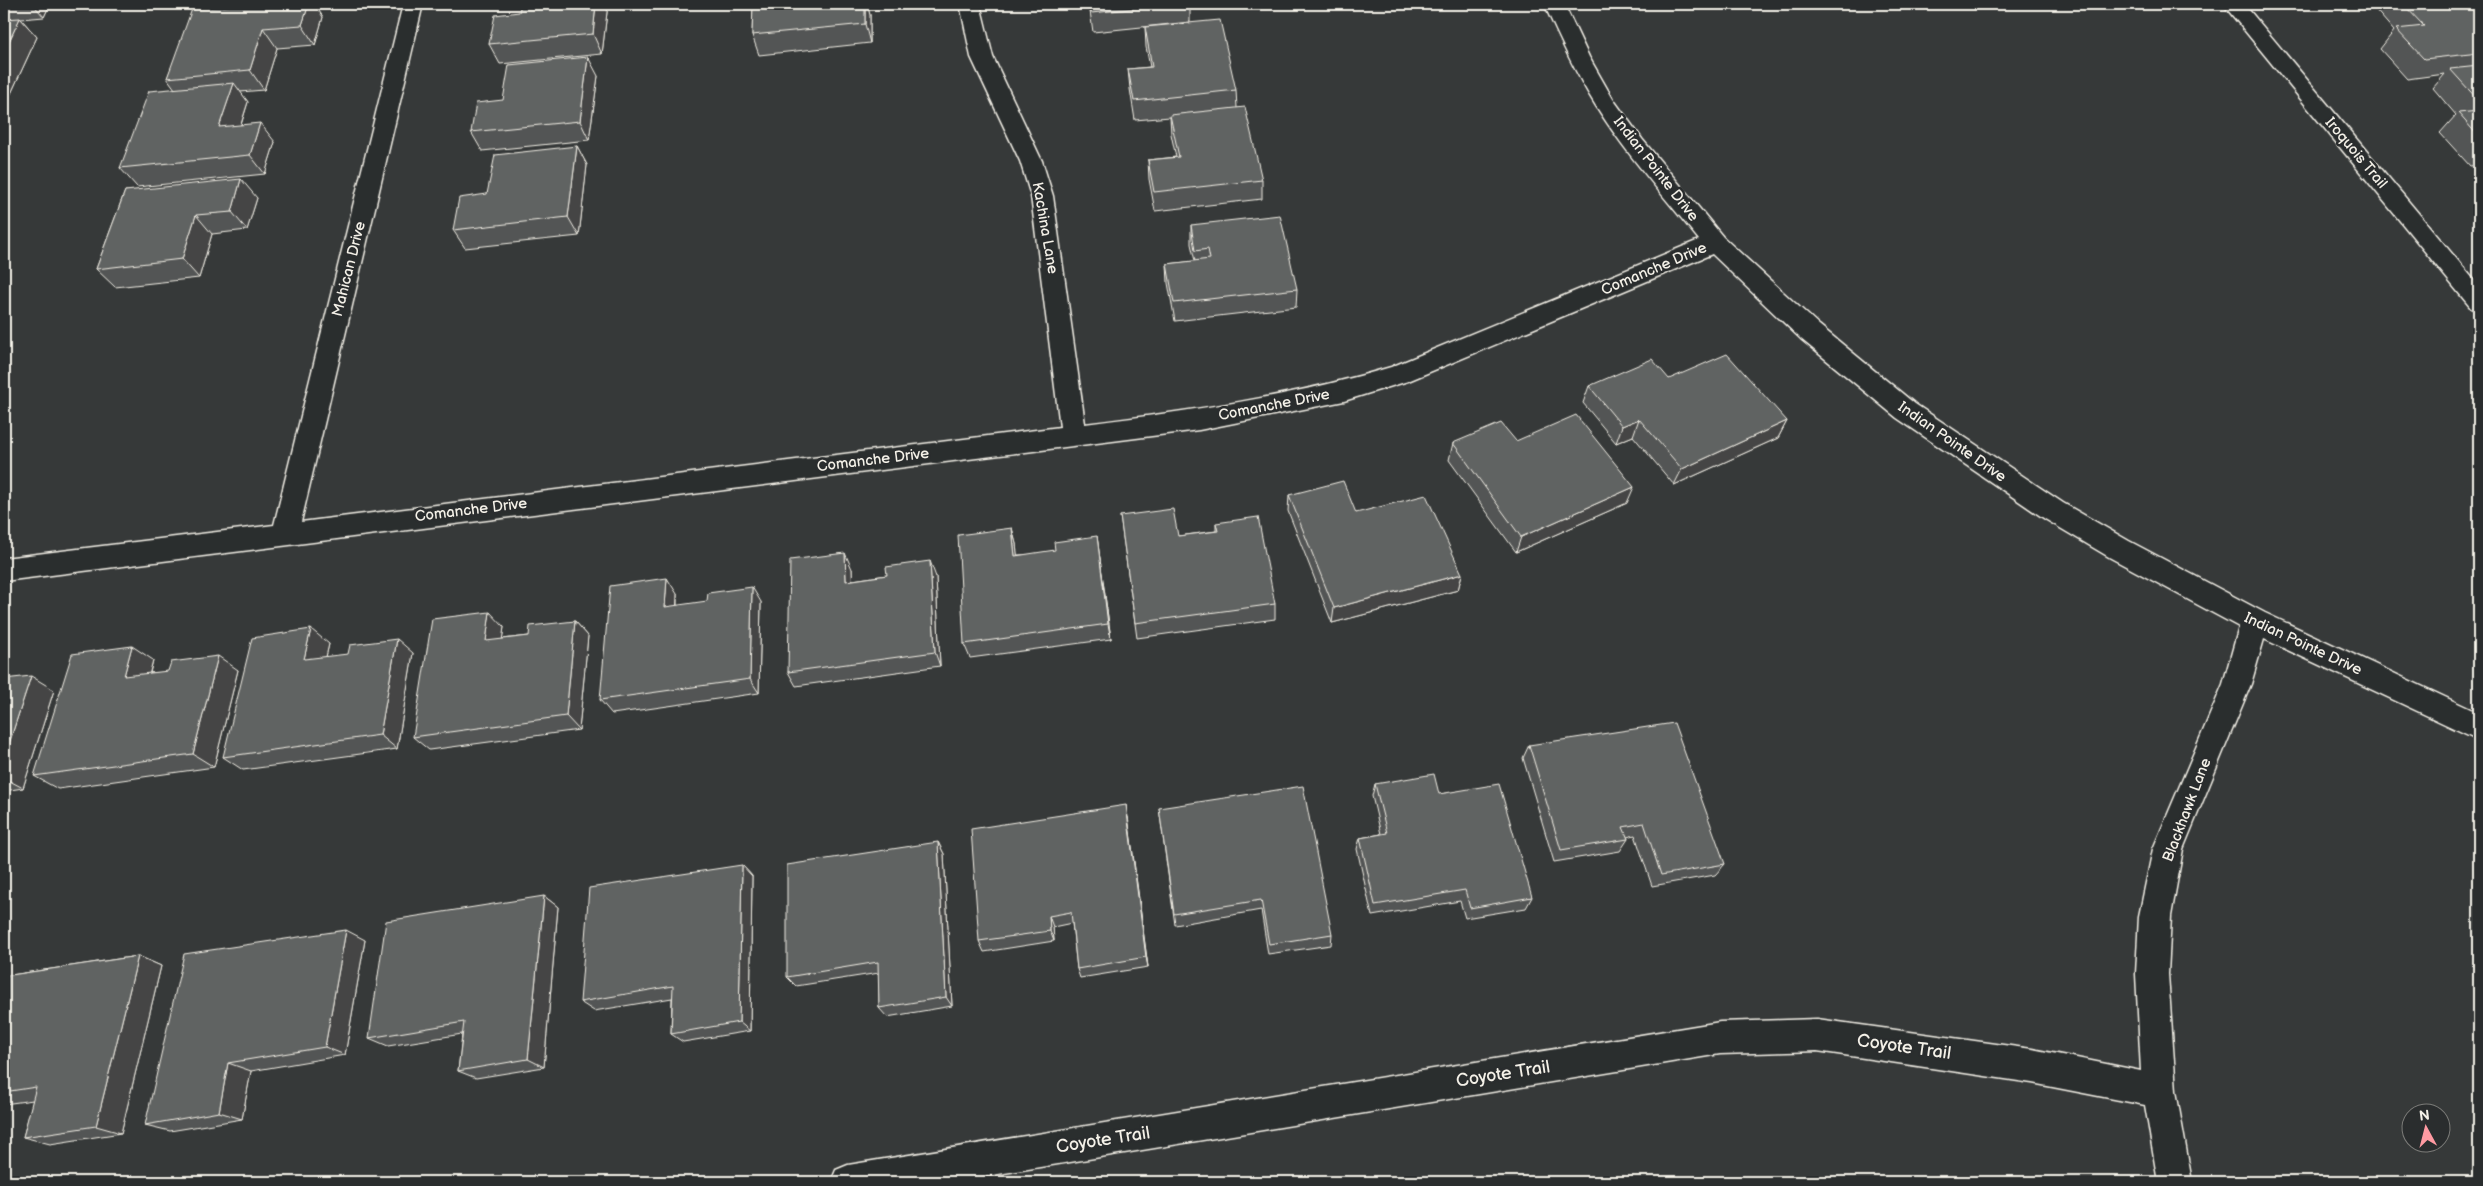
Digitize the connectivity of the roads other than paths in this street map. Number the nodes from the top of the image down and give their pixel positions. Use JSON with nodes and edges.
{"nodes":[{"id":1,"x":413,"y":4,"type":"edge"},
{"id":2,"x":970,"y":4,"type":"edge"},
{"id":3,"x":1554,"y":4,"type":"edge"},
{"id":4,"x":2233,"y":4,"type":"edge"},
{"id":5,"x":1715,"y":244,"type":"junction"},
{"id":6,"x":2479,"y":302,"type":"edge"},
{"id":7,"x":1074,"y":434,"type":"junction"},
{"id":8,"x":285,"y":533,"type":"junction"},
{"id":9,"x":4,"y":570,"type":"edge"},
{"id":10,"x":2255,"y":622,"type":"junction"},
{"id":11,"x":2479,"y":727,"type":"edge"},
{"id":12,"x":2159,"y":1091,"type":"junction"},
{"id":13,"x":848,"y":1182,"type":"edge"},
{"id":14,"x":2175,"y":1182,"type":"edge"}],
"edges":[{"from":1,"to":8,"type":"street","name":"Mahican Drive"},
{"from":2,"to":7,"type":"street","name":"Kachina Lane"},
{"from":3,"to":5,"type":"street","name":"Indian Pointe Drive"},
{"from":4,"to":6,"type":"street","name":"Iroquois Trail"},
{"from":5,"to":7,"type":"street","name":"Comanche Drive"},
{"from":5,"to":10,"type":"street","name":"Indian Pointe Drive"},
{"from":7,"to":8,"type":"street","name":"Comanche Drive"},
{"from":8,"to":9,"type":"street","name":"Comanche Drive"},
{"from":10,"to":11,"type":"street","name":"Indian Pointe Drive"},
{"from":10,"to":12,"type":"street","name":"Blackhawk Lane"},
{"from":12,"to":13,"type":"street","name":"Coyote Trail"},
{"from":12,"to":14,"type":"street","name":"Blackhawk Lane"}]}
